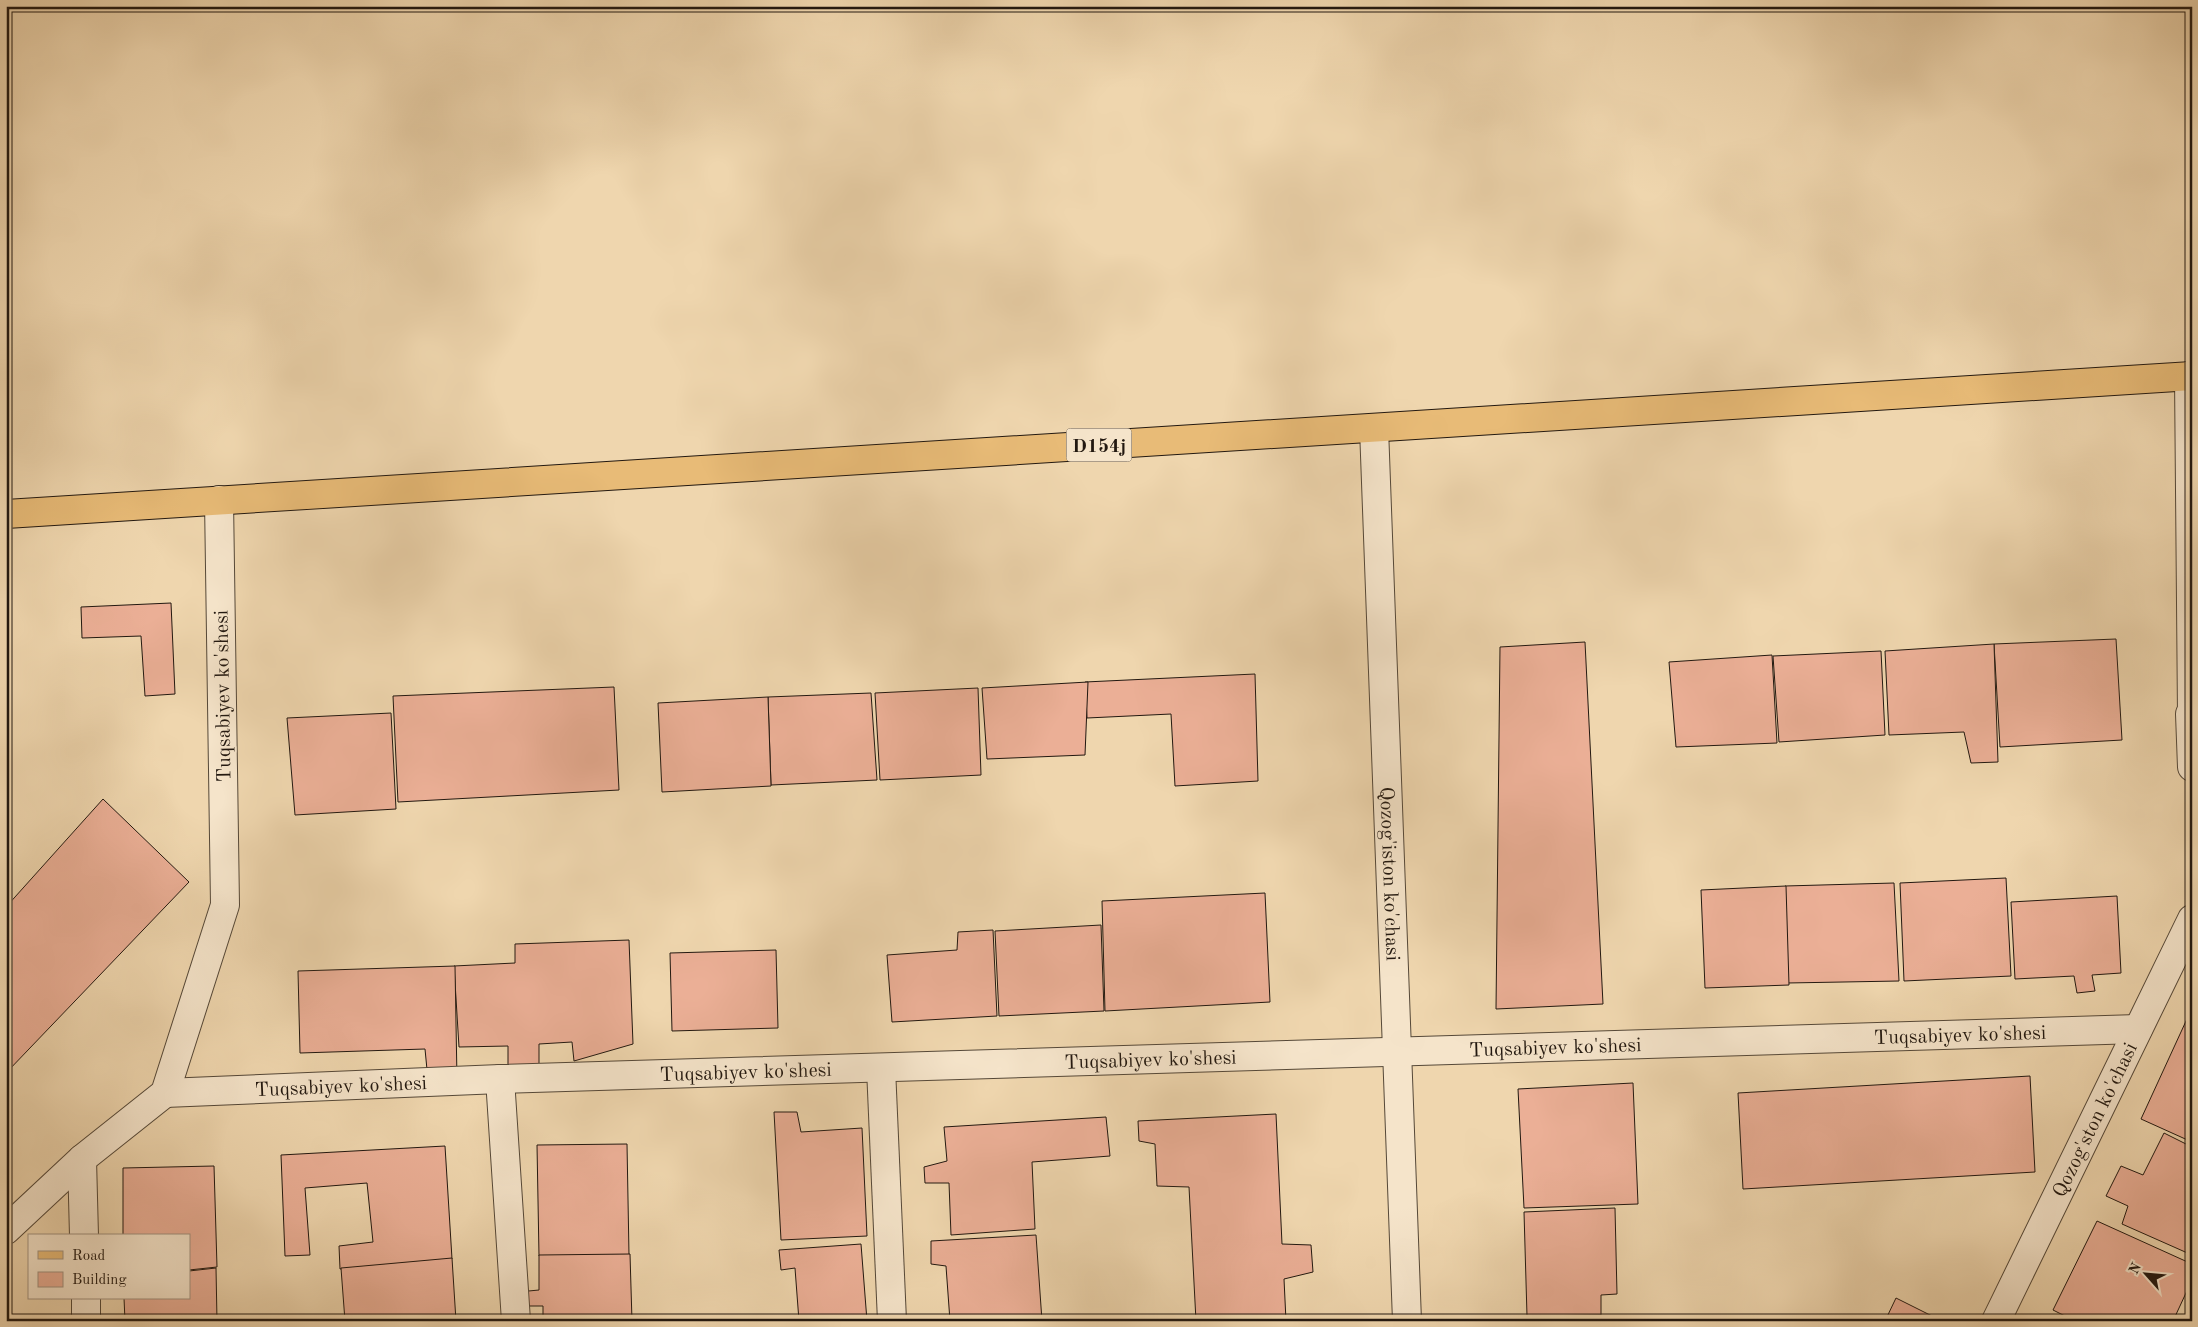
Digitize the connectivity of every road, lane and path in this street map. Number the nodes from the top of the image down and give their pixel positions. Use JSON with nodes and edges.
{"nodes":[{"id":1,"x":2190,"y":376,"type":"edge"},
{"id":2,"x":1374,"y":428,"type":"junction"},
{"id":3,"x":219,"y":500,"type":"junction"},
{"id":4,"x":6,"y":514,"type":"edge"},
{"id":5,"x":2191,"y":714,"type":"edge"},
{"id":6,"x":2192,"y":767,"type":"edge"},
{"id":7,"x":2192,"y":919,"type":"edge"},
{"id":8,"x":2138,"y":1030,"type":"junction"},
{"id":9,"x":1397,"y":1052,"type":"junction"},
{"id":10,"x":882,"y":1068,"type":"junction"},
{"id":11,"x":500,"y":1079,"type":"junction"},
{"id":12,"x":165,"y":1093,"type":"junction"},
{"id":13,"x":82,"y":1160,"type":"junction"},
{"id":14,"x":6,"y":1230,"type":"edge"},
{"id":15,"x":84,"y":1234,"type":"edge"},
{"id":16,"x":86,"y":1300,"type":"edge"},
{"id":17,"x":86,"y":1321,"type":"edge"},
{"id":18,"x":516,"y":1321,"type":"edge"},
{"id":19,"x":892,"y":1321,"type":"edge"},
{"id":20,"x":1407,"y":1321,"type":"edge"},
{"id":21,"x":1996,"y":1321,"type":"edge"}],
"edges":[{"from":1,"to":2,"type":"main road","number":"D154j"},
{"from":1,"to":5,"type":"street"},
{"from":2,"to":3,"type":"main road","number":"D154j"},
{"from":2,"to":9,"type":"street","name":"Qozog'iston ko'chasi"},
{"from":3,"to":4,"type":"main road","number":"D154j"},
{"from":3,"to":12,"type":"street","name":"Tuqsabiyev ko'shesi"},
{"from":5,"to":6,"type":"street"},
{"from":7,"to":8,"type":"street","name":"Qozog'ston ko'chasi"},
{"from":8,"to":9,"type":"street","name":"Tuqsabiyev ko'shesi"},
{"from":8,"to":21,"type":"street","name":"Qozog'ston ko'chasi"},
{"from":9,"to":10,"type":"street","name":"Tuqsabiyev ko'shesi"},
{"from":9,"to":20,"type":"street","name":"Qozog'iston ko'chasi"},
{"from":10,"to":11,"type":"street","name":"Tuqsabiyev ko'shesi"},
{"from":10,"to":19,"type":"street"},
{"from":11,"to":12,"type":"street","name":"Tuqsabiyev ko'shesi"},
{"from":11,"to":18,"type":"street"},
{"from":12,"to":13,"type":"street"},
{"from":13,"to":14,"type":"street"},
{"from":13,"to":15,"type":"street"},
{"from":16,"to":17,"type":"street"}]}
